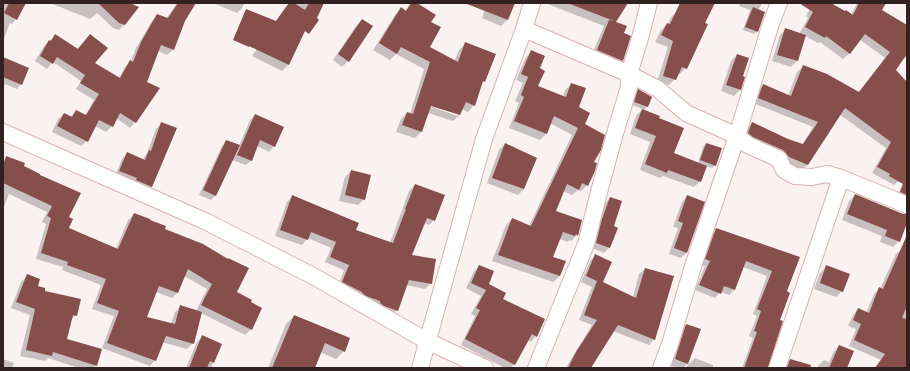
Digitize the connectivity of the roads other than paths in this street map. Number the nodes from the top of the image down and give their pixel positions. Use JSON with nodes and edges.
{"nodes":[{"id":1,"x":532,"y":3,"type":"edge"},
{"id":2,"x":649,"y":3,"type":"edge"},
{"id":3,"x":779,"y":3,"type":"edge"},
{"id":4,"x":524,"y":29,"type":"junction"},
{"id":5,"x":629,"y":74,"type":"junction"},
{"id":6,"x":3,"y":132,"type":"edge"},
{"id":7,"x":737,"y":136,"type":"junction"},
{"id":8,"x":841,"y":178,"type":"junction"},
{"id":9,"x":907,"y":205,"type":"edge"},
{"id":10,"x":428,"y":341,"type":"junction"},
{"id":11,"x":420,"y":368,"type":"edge"},
{"id":12,"x":485,"y":368,"type":"edge"},
{"id":13,"x":536,"y":368,"type":"edge"},
{"id":14,"x":661,"y":368,"type":"edge"},
{"id":15,"x":778,"y":368,"type":"edge"}],
"edges":[{"from":1,"to":4,"type":"street"},
{"from":2,"to":5,"type":"street"},
{"from":3,"to":7,"type":"street"},
{"from":4,"to":5,"type":"street"},
{"from":4,"to":10,"type":"street"},
{"from":5,"to":7,"type":"street"},
{"from":5,"to":13,"type":"street"},
{"from":6,"to":10,"type":"street"},
{"from":7,"to":8,"type":"street"},
{"from":7,"to":14,"type":"street"},
{"from":8,"to":9,"type":"street"},
{"from":8,"to":15,"type":"street"},
{"from":10,"to":11,"type":"street"},
{"from":10,"to":12,"type":"street"}]}
